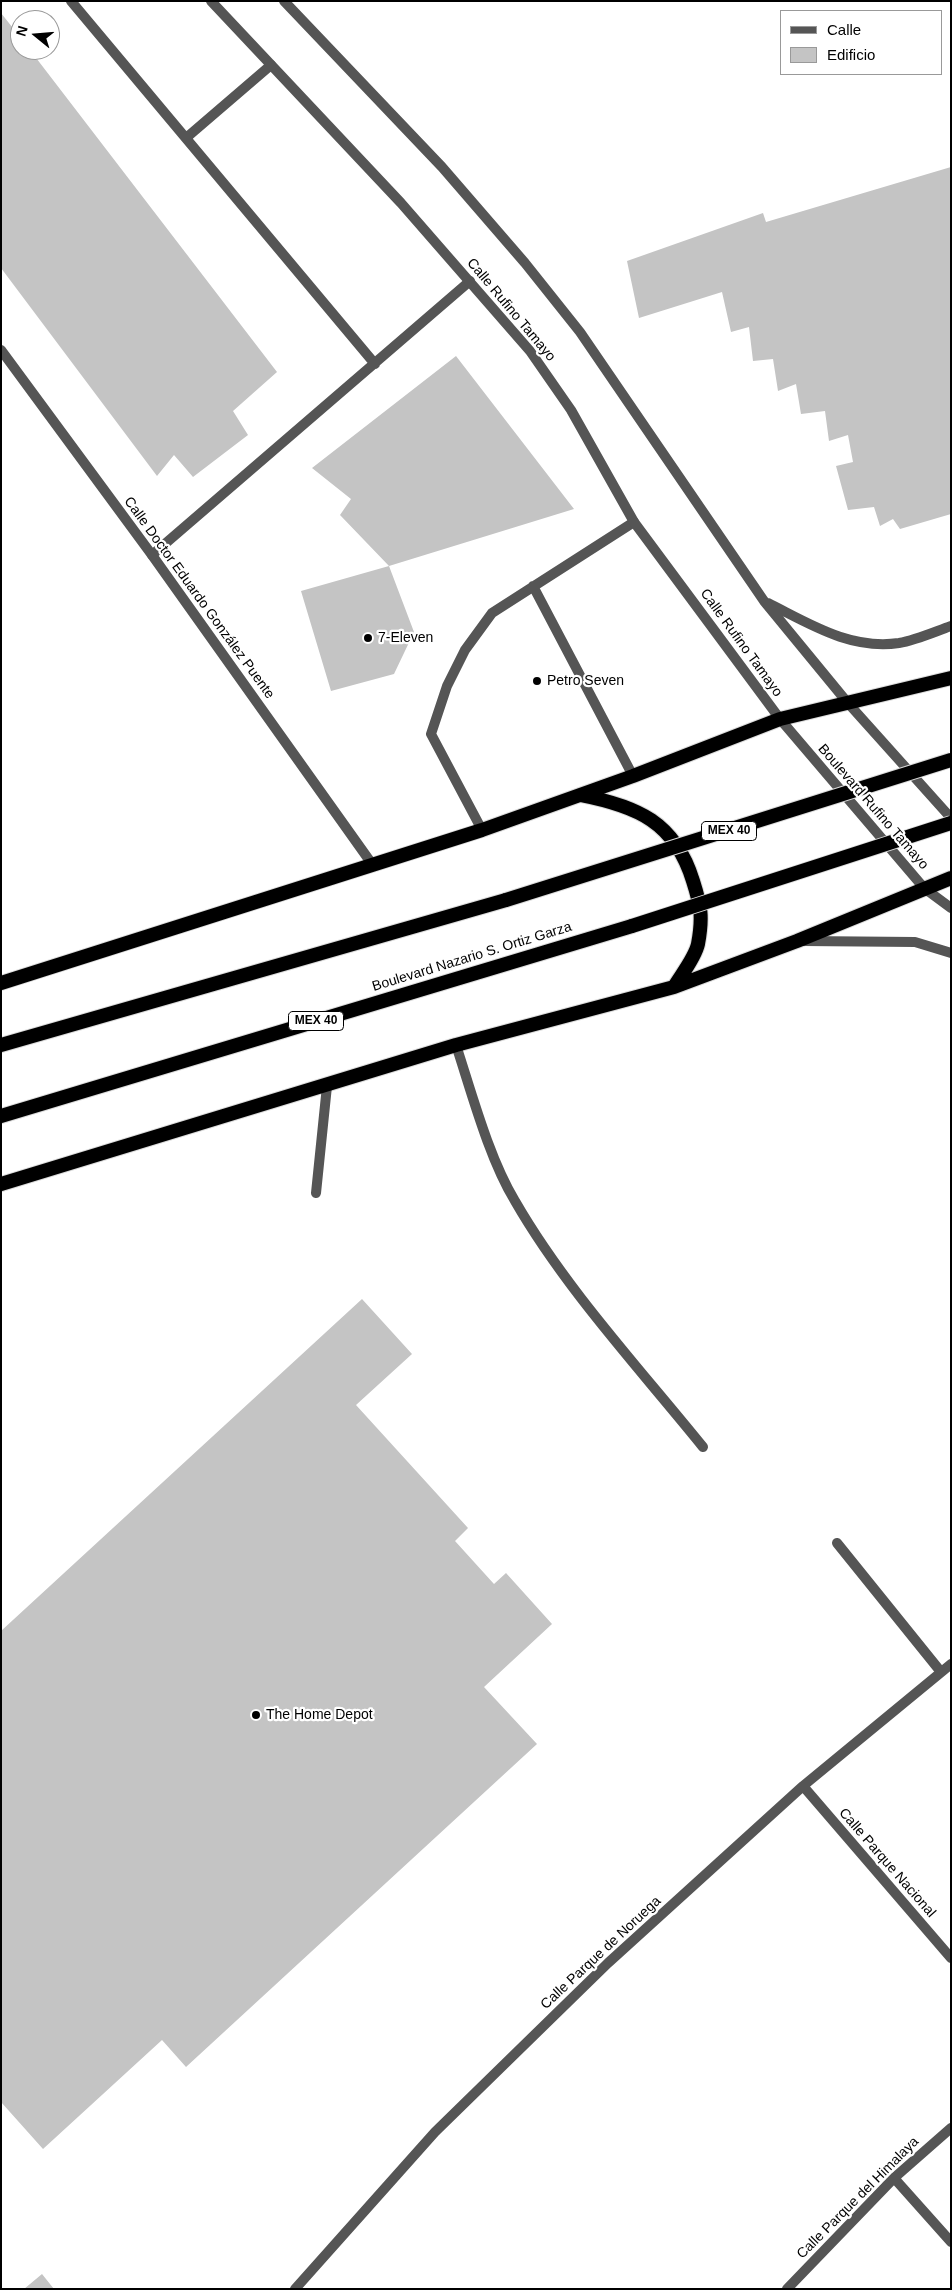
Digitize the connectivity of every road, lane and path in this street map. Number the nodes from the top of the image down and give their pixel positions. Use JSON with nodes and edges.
{"nodes":[{"id":1,"x":71,"y":1,"type":"edge"},
{"id":2,"x":211,"y":1,"type":"edge"},
{"id":3,"x":284,"y":1,"type":"edge"},
{"id":4,"x":271,"y":65,"type":"junction"},
{"id":5,"x":186,"y":138,"type":"junction"},
{"id":6,"x":470,"y":281,"type":"junction"},
{"id":7,"x":1,"y":350,"type":"edge"},
{"id":8,"x":375,"y":364,"type":"junction"},
{"id":9,"x":634,"y":522,"type":"junction"},
{"id":10,"x":152,"y":555,"type":"junction"},
{"id":11,"x":533,"y":586,"type":"junction"},
{"id":12,"x":764,"y":601,"type":"junction"},
{"id":13,"x":951,"y":626,"type":"edge"},
{"id":14,"x":951,"y":678,"type":"edge"},
{"id":15,"x":847,"y":702,"type":"junction"},
{"id":16,"x":780,"y":719,"type":"junction"},
{"id":17,"x":951,"y":760,"type":"edge"},
{"id":18,"x":633,"y":776,"type":"junction"},
{"id":19,"x":577,"y":794,"type":"junction"},
{"id":20,"x":951,"y":818,"type":"edge"},
{"id":21,"x":951,"y":823,"type":"edge"},
{"id":22,"x":482,"y":830,"type":"junction"},
{"id":23,"x":372,"y":864,"type":"junction"},
{"id":24,"x":951,"y":878,"type":"edge"},
{"id":25,"x":924,"y":888,"type":"junction"},
{"id":26,"x":951,"y":908,"type":"edge"},
{"id":27,"x":797,"y":942,"type":"junction"},
{"id":28,"x":951,"y":954,"type":"edge"},
{"id":29,"x":1,"y":983,"type":"edge"},
{"id":30,"x":674,"y":987,"type":"junction"},
{"id":31,"x":1,"y":1045,"type":"edge"},
{"id":32,"x":456,"y":1045,"type":"junction"},
{"id":33,"x":327,"y":1086,"type":"junction"},
{"id":34,"x":1,"y":1116,"type":"edge"},
{"id":35,"x":1,"y":1184,"type":"edge"},
{"id":36,"x":316,"y":1193,"type":"dead end"},
{"id":37,"x":703,"y":1448,"type":"dead end"},
{"id":38,"x":837,"y":1543,"type":"dead end"},
{"id":39,"x":951,"y":1664,"type":"edge"},
{"id":40,"x":940,"y":1672,"type":"junction"},
{"id":41,"x":803,"y":1786,"type":"junction"},
{"id":42,"x":951,"y":1958,"type":"edge"},
{"id":43,"x":951,"y":2128,"type":"edge"},
{"id":44,"x":894,"y":2178,"type":"junction"},
{"id":45,"x":951,"y":2242,"type":"edge"},
{"id":46,"x":295,"y":2289,"type":"edge"},
{"id":47,"x":787,"y":2289,"type":"edge"}],
"edges":[{"from":1,"to":5,"type":"street"},
{"from":2,"to":4,"type":"street","name":"Calle Rufino Tamayo"},
{"from":3,"to":12,"type":"street"},
{"from":4,"to":5,"type":"street"},
{"from":4,"to":6,"type":"street","name":"Calle Rufino Tamayo"},
{"from":5,"to":8,"type":"street"},
{"from":6,"to":8,"type":"street"},
{"from":6,"to":9,"type":"street","name":"Calle Rufino Tamayo"},
{"from":7,"to":10,"type":"street","name":"Calle Doctor Eduardo González Puente"},
{"from":8,"to":10,"type":"street"},
{"from":9,"to":11,"type":"street"},
{"from":9,"to":16,"type":"street","name":"Calle Rufino Tamayo"},
{"from":10,"to":23,"type":"street","name":"Calle Doctor Eduardo González Puente"},
{"from":11,"to":18,"type":"street"},
{"from":11,"to":22,"type":"street"},
{"from":12,"to":13,"type":"street"},
{"from":12,"to":15,"type":"street"},
{"from":14,"to":15,"type":"highway"},
{"from":15,"to":16,"type":"highway"},
{"from":15,"to":20,"type":"street"},
{"from":16,"to":18,"type":"highway"},
{"from":16,"to":25,"type":"street","name":"Boulevard Rufino Tamayo"},
{"from":17,"to":31,"type":"highway","number":"MEX 40","bridge":true},
{"from":18,"to":19,"type":"highway"},
{"from":19,"to":22,"type":"highway"},
{"from":19,"to":30,"type":"highway"},
{"from":21,"to":34,"type":"highway","name":"Boulevard Nazario S. Ortiz Garza","number":"MEX 40","bridge":true},
{"from":22,"to":23,"type":"highway"},
{"from":23,"to":29,"type":"highway"},
{"from":24,"to":25,"type":"highway"},
{"from":25,"to":26,"type":"street","name":"Boulevard Rufino Tamayo"},
{"from":25,"to":27,"type":"highway"},
{"from":27,"to":28,"type":"street"},
{"from":27,"to":30,"type":"highway"},
{"from":30,"to":32,"type":"highway"},
{"from":32,"to":33,"type":"highway"},
{"from":32,"to":37,"type":"street"},
{"from":33,"to":35,"type":"highway"},
{"from":33,"to":36,"type":"street"},
{"from":38,"to":40,"type":"street"},
{"from":39,"to":40,"type":"street","name":"Calle Parque de Noruega"},
{"from":40,"to":41,"type":"street","name":"Calle Parque de Noruega"},
{"from":41,"to":42,"type":"street","name":"Calle Parque Nacional"},
{"from":41,"to":46,"type":"street","name":"Calle Parque de Noruega"},
{"from":43,"to":44,"type":"street","name":"Calle Parque del Himalaya"},
{"from":44,"to":45,"type":"street"},
{"from":44,"to":47,"type":"street","name":"Calle Parque del Himalaya"}]}
